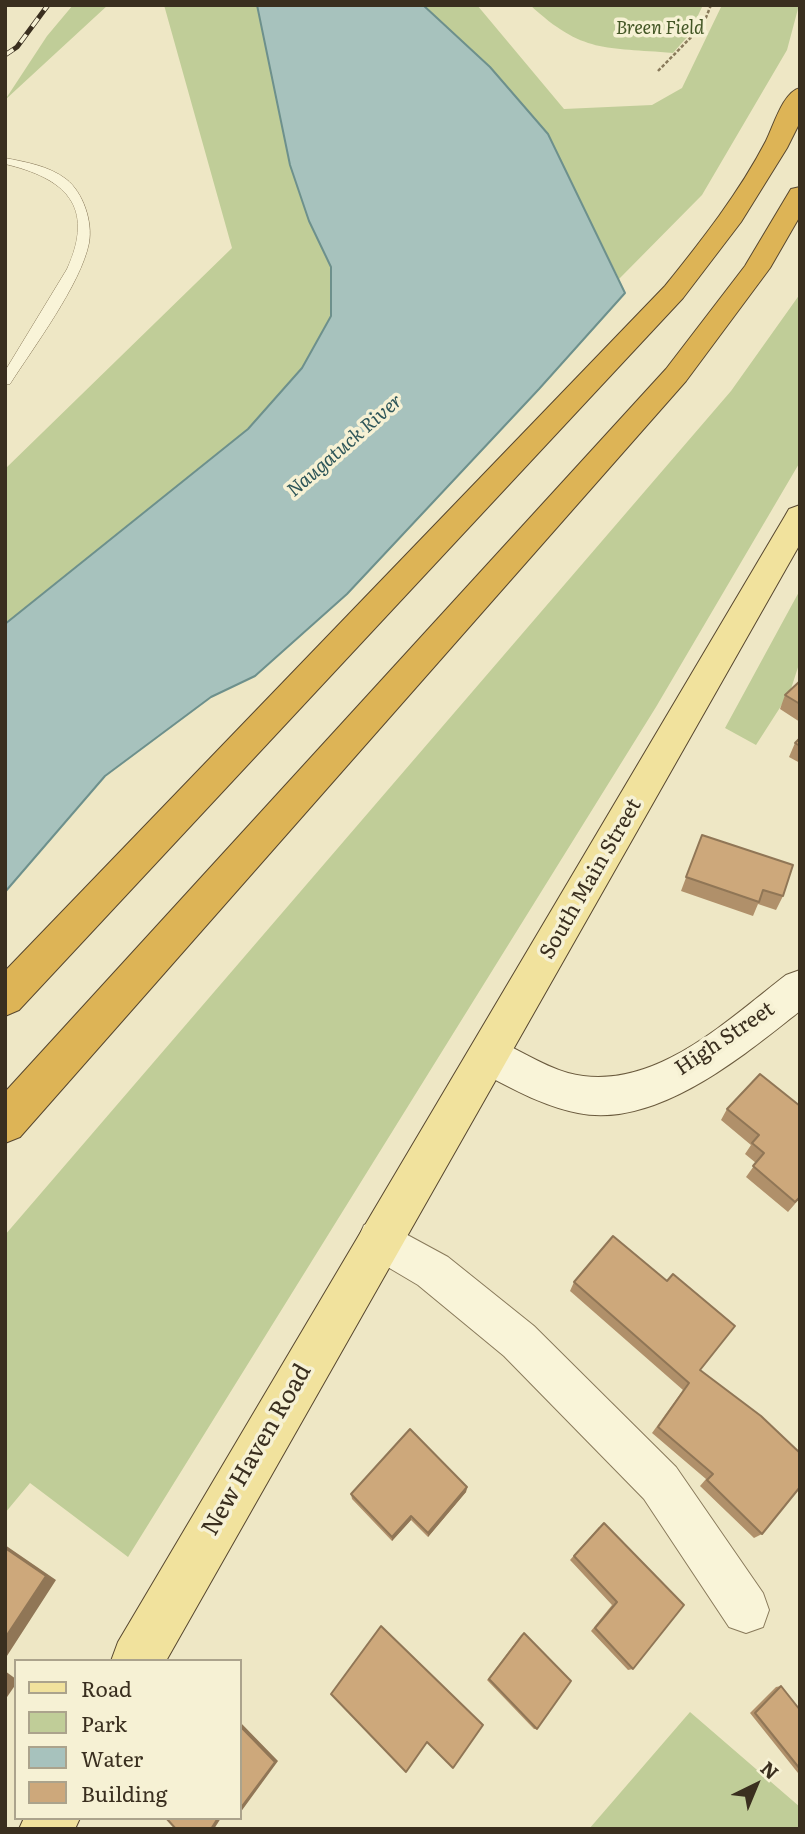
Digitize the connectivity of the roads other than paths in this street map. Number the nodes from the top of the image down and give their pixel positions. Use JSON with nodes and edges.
{"nodes":[{"id":1,"x":799,"y":95,"type":"edge"},
{"id":2,"x":5,"y":160,"type":"edge"},
{"id":3,"x":800,"y":194,"type":"edge"},
{"id":4,"x":5,"y":381,"type":"edge"},
{"id":5,"x":800,"y":516,"type":"edge"},
{"id":6,"x":800,"y":987,"type":"edge"},
{"id":7,"x":5,"y":998,"type":"edge"},
{"id":8,"x":489,"y":1056,"type":"junction"},
{"id":9,"x":5,"y":1123,"type":"edge"},
{"id":10,"x":378,"y":1239,"type":"junction"},
{"id":11,"x":746,"y":1609,"type":"dead end"},
{"id":12,"x":138,"y":1659,"type":"edge"}],
"edges":[{"from":1,"to":7,"type":"highway"},
{"from":2,"to":4,"type":"lane"},
{"from":3,"to":9,"type":"highway"},
{"from":5,"to":8,"type":"main road","name":"South Main Street"},
{"from":6,"to":8,"type":"street","name":"High Street"},
{"from":8,"to":10,"type":"main road","name":"South Main Street"},
{"from":10,"to":11,"type":"street"},
{"from":10,"to":12,"type":"main road","name":"New Haven Road"}]}
